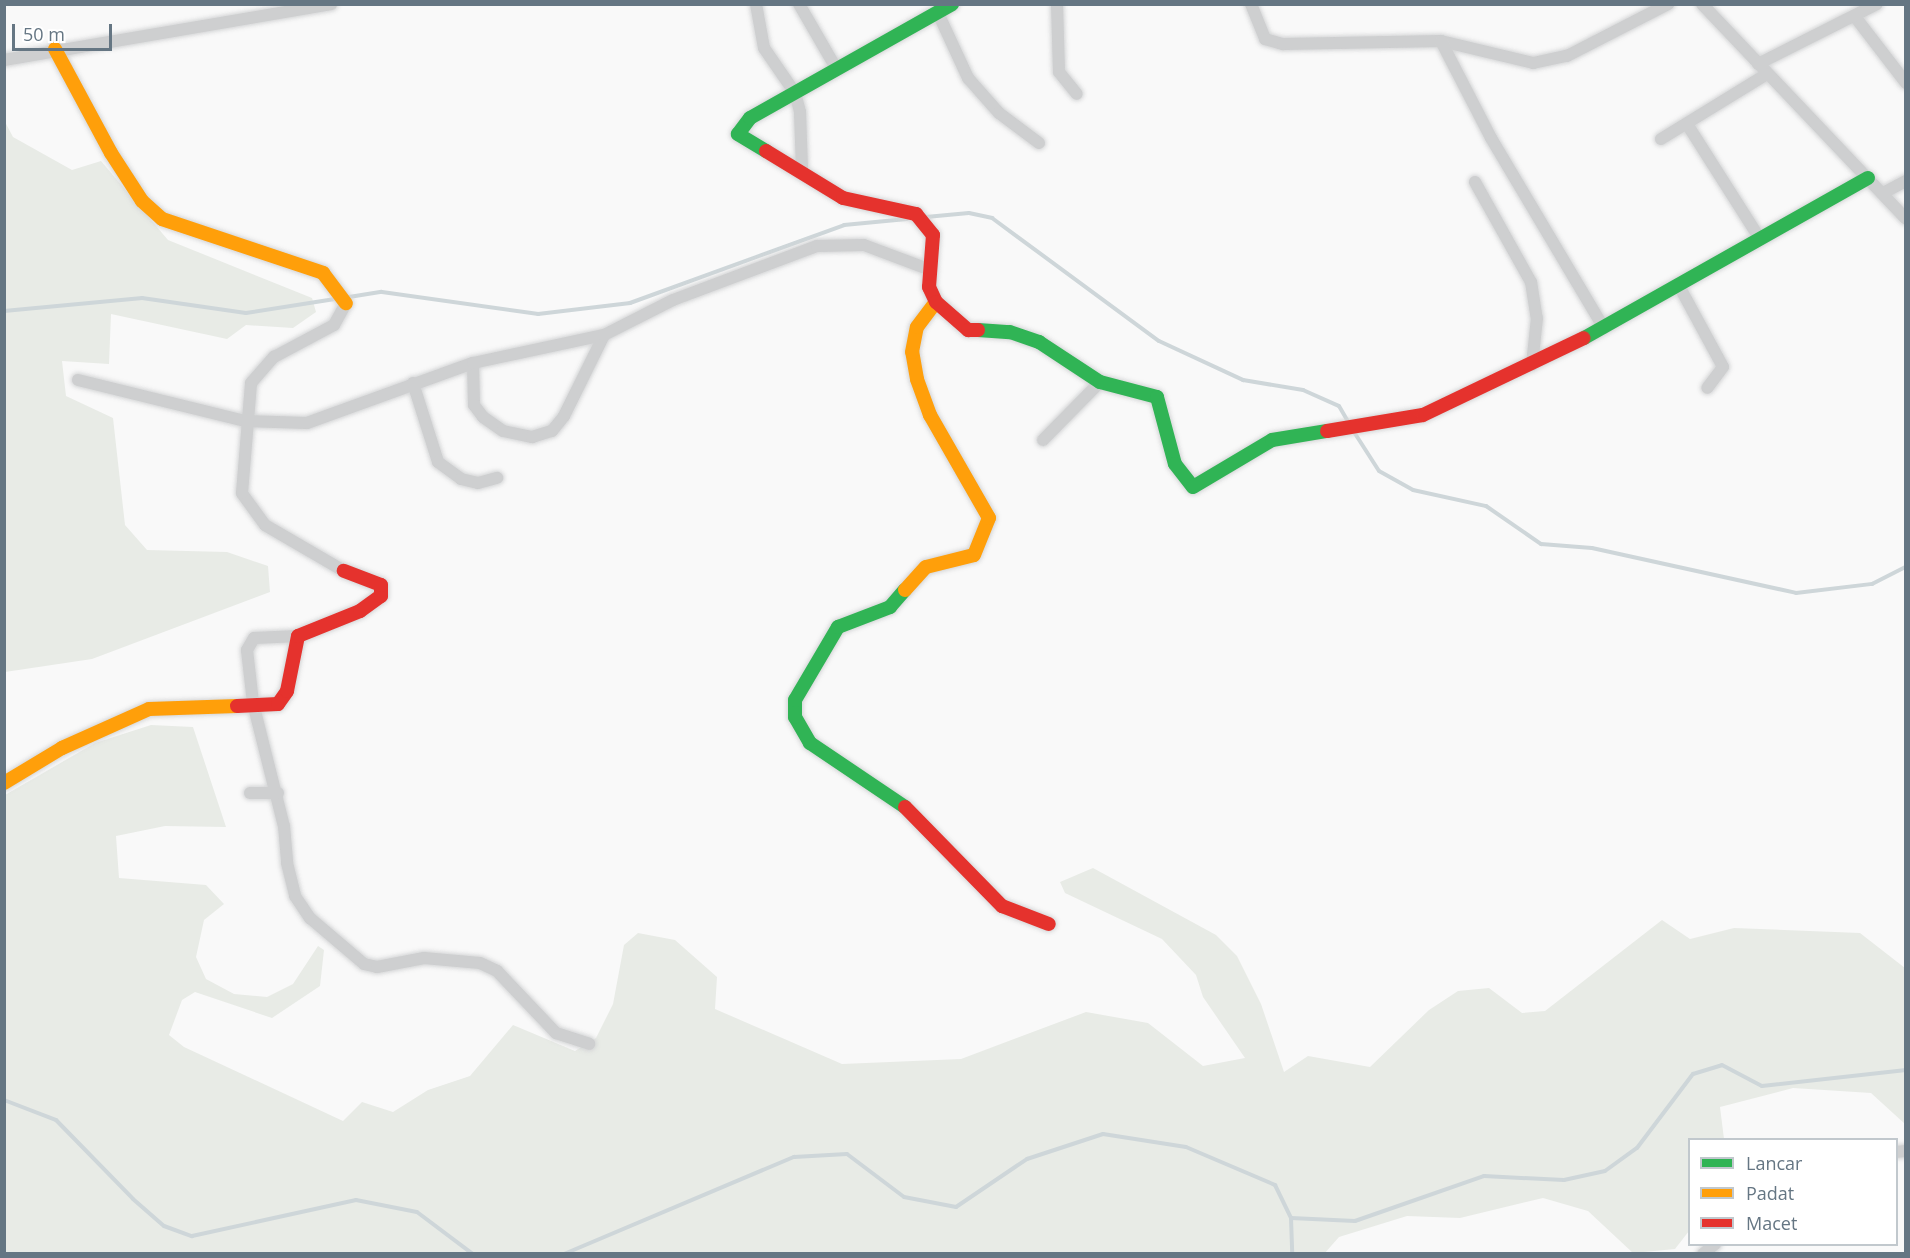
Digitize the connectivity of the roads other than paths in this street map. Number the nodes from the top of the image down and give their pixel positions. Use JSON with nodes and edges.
{"nodes":[{"id":1,"x":331,"y":4,"type":"edge"},
{"id":2,"x":756,"y":4,"type":"edge"},
{"id":3,"x":799,"y":4,"type":"edge"},
{"id":4,"x":952,"y":4,"type":"edge"},
{"id":5,"x":1057,"y":4,"type":"edge"},
{"id":6,"x":1251,"y":4,"type":"edge"},
{"id":7,"x":1668,"y":4,"type":"edge"},
{"id":8,"x":1702,"y":4,"type":"edge"},
{"id":9,"x":1877,"y":4,"type":"edge"},
{"id":10,"x":278,"y":9,"type":"edge"},
{"id":11,"x":938,"y":13,"type":"junction"},
{"id":12,"x":1856,"y":18,"type":"junction"},
{"id":13,"x":1442,"y":41,"type":"junction"},
{"id":14,"x":55,"y":49,"type":"junction"},
{"id":15,"x":4,"y":60,"type":"edge"},
{"id":16,"x":1758,"y":64,"type":"junction"},
{"id":17,"x":836,"y":68,"type":"junction"},
{"id":18,"x":1767,"y":74,"type":"junction"},
{"id":19,"x":1905,"y":83,"type":"edge"},
{"id":20,"x":795,"y":93,"type":"junction"},
{"id":21,"x":1077,"y":94,"type":"dead end"},
{"id":22,"x":1687,"y":124,"type":"junction"},
{"id":23,"x":1661,"y":139,"type":"dead end"},
{"id":24,"x":1039,"y":143,"type":"dead end"},
{"id":25,"x":802,"y":170,"type":"junction"},
{"id":26,"x":1868,"y":178,"type":"junction"},
{"id":27,"x":1905,"y":181,"type":"edge"},
{"id":28,"x":1475,"y":182,"type":"dead end"},
{"id":29,"x":1885,"y":192,"type":"junction"},
{"id":30,"x":1905,"y":219,"type":"edge"},
{"id":31,"x":1760,"y":239,"type":"junction"},
{"id":32,"x":928,"y":269,"type":"junction"},
{"id":33,"x":1678,"y":284,"type":"junction"},
{"id":34,"x":936,"y":302,"type":"junction"},
{"id":35,"x":346,"y":303,"type":"joint"},
{"id":36,"x":1604,"y":328,"type":"junction"},
{"id":37,"x":604,"y":335,"type":"junction"},
{"id":38,"x":473,"y":363,"type":"junction"},
{"id":39,"x":1532,"y":365,"type":"junction"},
{"id":40,"x":78,"y":380,"type":"dead end"},
{"id":41,"x":1100,"y":382,"type":"junction"},
{"id":42,"x":412,"y":383,"type":"junction"},
{"id":43,"x":1707,"y":388,"type":"dead end"},
{"id":44,"x":245,"y":421,"type":"junction"},
{"id":45,"x":1043,"y":440,"type":"dead end"},
{"id":46,"x":497,"y":478,"type":"dead end"},
{"id":47,"x":344,"y":571,"type":"joint"},
{"id":48,"x":298,"y":636,"type":"junction"},
{"id":49,"x":253,"y":704,"type":"junction"},
{"id":50,"x":4,"y":783,"type":"edge"},
{"id":51,"x":250,"y":793,"type":"dead end"},
{"id":52,"x":278,"y":793,"type":"junction"},
{"id":53,"x":1049,"y":924,"type":"dead end"},
{"id":54,"x":590,"y":1044,"type":"dead end"}],
"edges":[{"from":1,"to":10,"type":"street"},
{"from":2,"to":20,"type":"street"},
{"from":3,"to":17,"type":"street"},
{"from":4,"to":11,"type":"street"},
{"from":5,"to":21,"type":"street"},
{"from":6,"to":13,"type":"street"},
{"from":7,"to":13,"type":"street"},
{"from":8,"to":16,"type":"street"},
{"from":9,"to":12,"type":"street"},
{"from":10,"to":14,"type":"street"},
{"from":11,"to":17,"type":"street"},
{"from":11,"to":24,"type":"street"},
{"from":12,"to":16,"type":"street"},
{"from":12,"to":19,"type":"street"},
{"from":13,"to":36,"type":"street"},
{"from":14,"to":15,"type":"street"},
{"from":14,"to":35,"type":"street"},
{"from":16,"to":18,"type":"street"},
{"from":17,"to":20,"type":"street"},
{"from":18,"to":22,"type":"street"},
{"from":18,"to":26,"type":"street"},
{"from":20,"to":25,"type":"street"},
{"from":20,"to":25,"type":"street"},
{"from":22,"to":23,"type":"street"},
{"from":22,"to":31,"type":"street"},
{"from":25,"to":32,"type":"street"},
{"from":26,"to":29,"type":"street"},
{"from":26,"to":31,"type":"street"},
{"from":27,"to":29,"type":"street"},
{"from":28,"to":39,"type":"street"},
{"from":29,"to":30,"type":"street"},
{"from":31,"to":33,"type":"street"},
{"from":32,"to":34,"type":"street"},
{"from":32,"to":37,"type":"street"},
{"from":33,"to":36,"type":"street"},
{"from":33,"to":43,"type":"street"},
{"from":34,"to":41,"type":"street"},
{"from":34,"to":53,"type":"street"},
{"from":35,"to":44,"type":"street"},
{"from":36,"to":39,"type":"street"},
{"from":37,"to":38,"type":"street"},
{"from":37,"to":38,"type":"street"},
{"from":38,"to":42,"type":"street"},
{"from":39,"to":41,"type":"street"},
{"from":40,"to":44,"type":"street"},
{"from":41,"to":45,"type":"street"},
{"from":42,"to":44,"type":"street"},
{"from":42,"to":46,"type":"street"},
{"from":44,"to":47,"type":"street"},
{"from":47,"to":48,"type":"street"},
{"from":48,"to":49,"type":"street"},
{"from":48,"to":49,"type":"street"},
{"from":49,"to":50,"type":"street"},
{"from":49,"to":52,"type":"street"},
{"from":51,"to":52,"type":"street"},
{"from":52,"to":54,"type":"street"}]}
